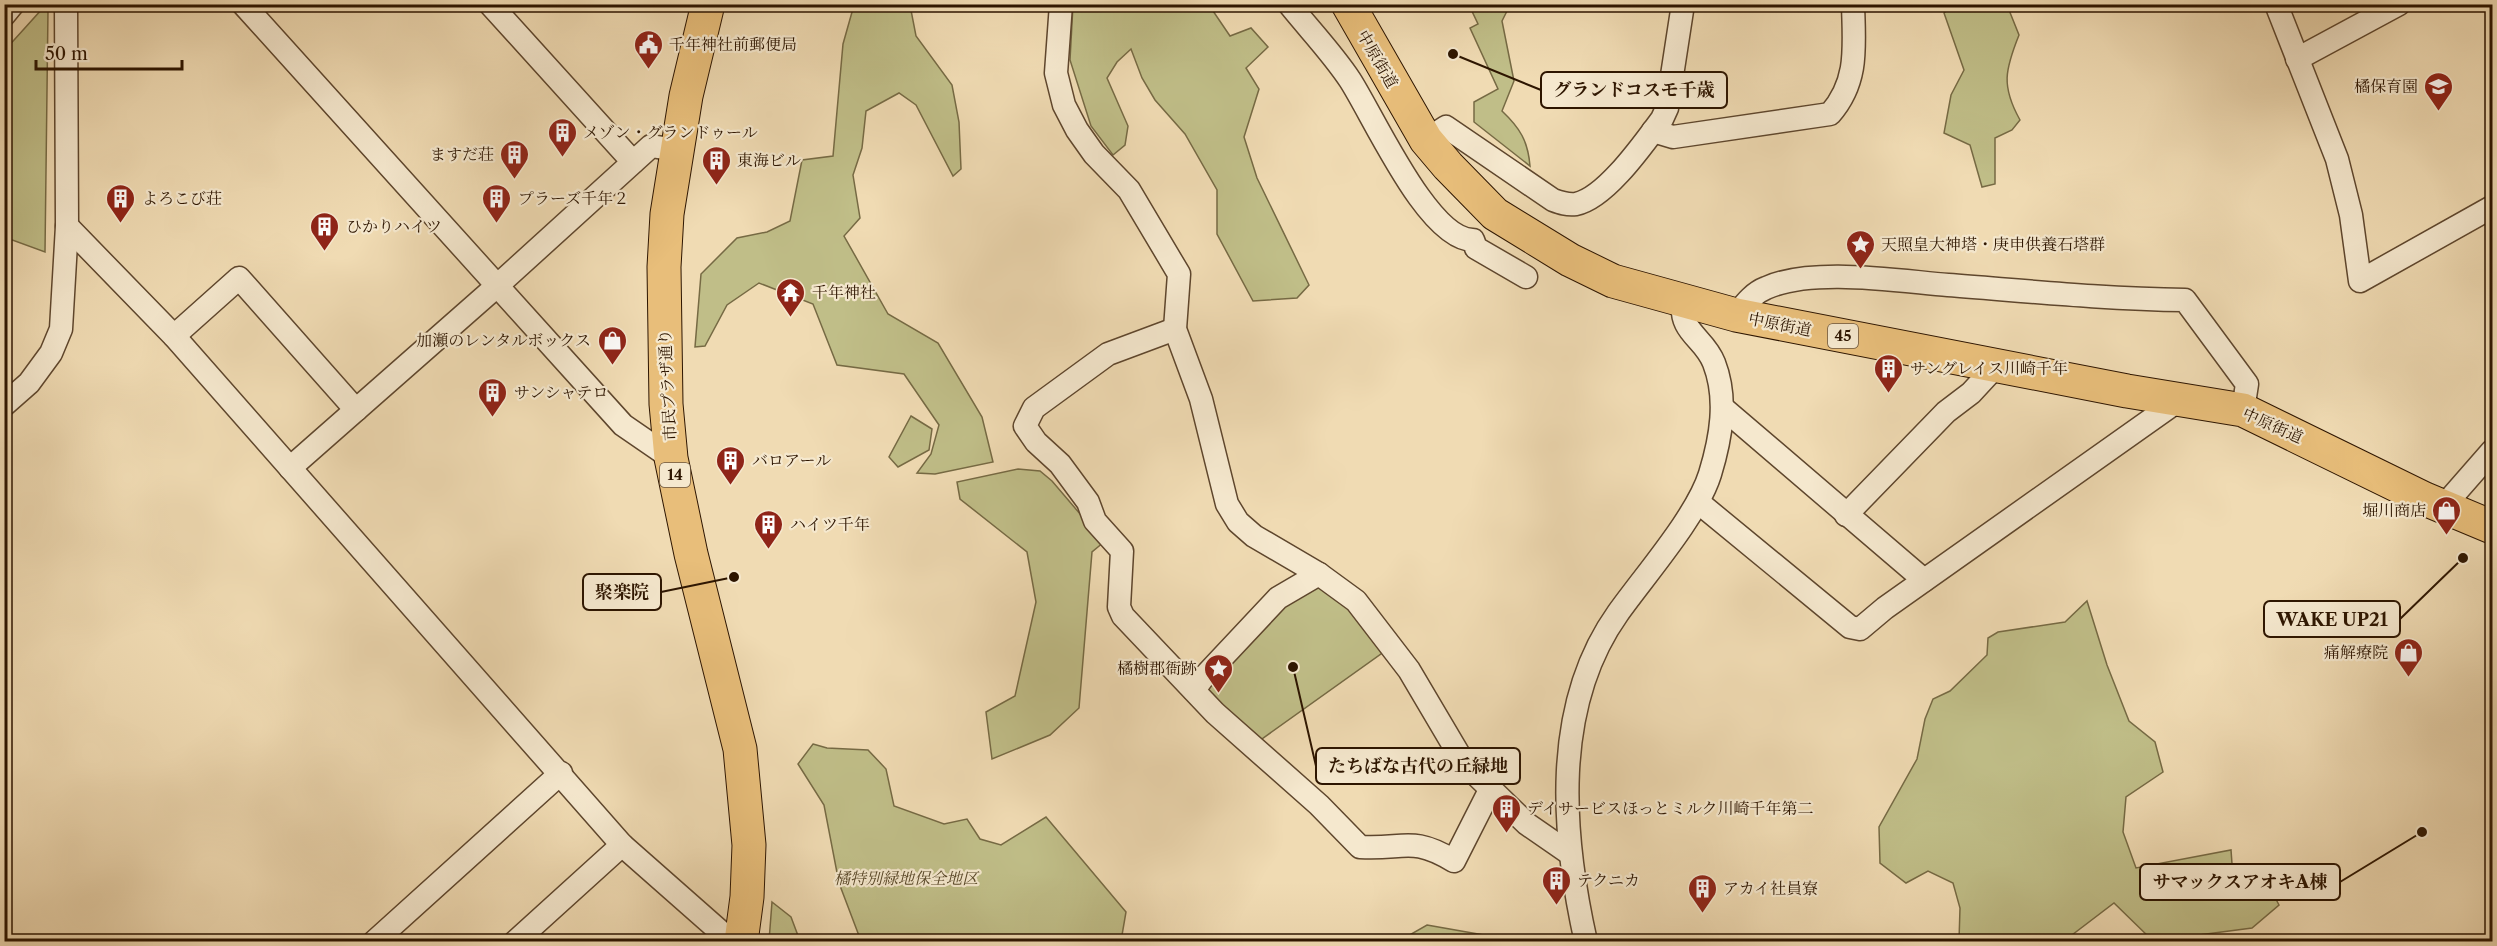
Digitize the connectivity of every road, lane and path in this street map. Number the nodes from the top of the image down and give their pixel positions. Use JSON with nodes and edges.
{"nodes":[{"id":1,"x":14,"y":4,"type":"edge"},
{"id":2,"x":66,"y":4,"type":"edge"},
{"id":3,"x":243,"y":4,"type":"edge"},
{"id":4,"x":490,"y":4,"type":"edge"},
{"id":5,"x":708,"y":4,"type":"edge"},
{"id":6,"x":1061,"y":4,"type":"edge"},
{"id":7,"x":1289,"y":4,"type":"edge"},
{"id":8,"x":1348,"y":4,"type":"edge"},
{"id":9,"x":1683,"y":4,"type":"edge"},
{"id":10,"x":1854,"y":4,"type":"edge"},
{"id":11,"x":2276,"y":4,"type":"edge"},
{"id":12,"x":2399,"y":4,"type":"edge"},
{"id":13,"x":4,"y":15,"type":"edge"},
{"id":14,"x":2297,"y":59,"type":"junction"},
{"id":15,"x":1653,"y":131,"type":"junction"},
{"id":16,"x":1426,"y":140,"type":"junction"},
{"id":17,"x":676,"y":150,"type":"junction"},
{"id":18,"x":633,"y":162,"type":"junction"},
{"id":19,"x":2493,"y":207,"type":"edge"},
{"id":20,"x":1495,"y":214,"type":"junction"},
{"id":21,"x":67,"y":226,"type":"junction"},
{"id":22,"x":1473,"y":240,"type":"junction"},
{"id":23,"x":1526,"y":277,"type":"dead end"},
{"id":24,"x":498,"y":285,"type":"junction"},
{"id":25,"x":1683,"y":301,"type":"junction"},
{"id":26,"x":1736,"y":315,"type":"junction"},
{"id":27,"x":1175,"y":329,"type":"junction"},
{"id":28,"x":174,"y":336,"type":"junction"},
{"id":29,"x":1996,"y":366,"type":"junction"},
{"id":30,"x":2179,"y":400,"type":"junction"},
{"id":31,"x":4,"y":405,"type":"edge"},
{"id":32,"x":1723,"y":408,"type":"junction"},
{"id":33,"x":2243,"y":410,"type":"junction"},
{"id":34,"x":356,"y":411,"type":"junction"},
{"id":35,"x":2493,"y":451,"type":"edge"},
{"id":36,"x":671,"y":458,"type":"junction"},
{"id":37,"x":290,"y":468,"type":"junction"},
{"id":38,"x":1698,"y":502,"type":"junction"},
{"id":39,"x":2443,"y":507,"type":"junction"},
{"id":40,"x":1846,"y":515,"type":"junction"},
{"id":41,"x":2493,"y":527,"type":"edge"},
{"id":42,"x":1319,"y":574,"type":"junction"},
{"id":43,"x":1924,"y":580,"type":"junction"},
{"id":44,"x":1194,"y":690,"type":"junction"},
{"id":45,"x":561,"y":773,"type":"junction"},
{"id":46,"x":1490,"y":790,"type":"junction"},
{"id":47,"x":622,"y":845,"type":"junction"},
{"id":48,"x":1569,"y":853,"type":"junction"},
{"id":49,"x":374,"y":942,"type":"edge"},
{"id":50,"x":515,"y":942,"type":"edge"},
{"id":51,"x":732,"y":942,"type":"edge"},
{"id":52,"x":741,"y":942,"type":"edge"},
{"id":53,"x":1586,"y":942,"type":"edge"}],
"edges":[{"from":1,"to":13,"type":"street"},
{"from":2,"to":21,"type":"street"},
{"from":3,"to":24,"type":"street"},
{"from":4,"to":18,"type":"street"},
{"from":5,"to":17,"type":"main road","name":"市民プラザ通り","number":"14"},
{"from":6,"to":27,"type":"street"},
{"from":7,"to":22,"type":"street"},
{"from":8,"to":16,"type":"main road","name":"中原街道","number":"45"},
{"from":9,"to":15,"type":"street"},
{"from":10,"to":15,"type":"street"},
{"from":11,"to":14,"type":"street"},
{"from":12,"to":14,"type":"street"},
{"from":14,"to":19,"type":"street"},
{"from":15,"to":16,"type":"street"},
{"from":16,"to":20,"type":"main road","name":"中原街道","number":"45"},
{"from":17,"to":18,"type":"street"},
{"from":17,"to":36,"type":"main road","name":"市民プラザ通り","number":"14"},
{"from":18,"to":24,"type":"street"},
{"from":20,"to":22,"type":"street"},
{"from":20,"to":25,"type":"main road","name":"中原街道","number":"45"},
{"from":21,"to":28,"type":"street"},
{"from":21,"to":31,"type":"street"},
{"from":22,"to":23,"type":"street"},
{"from":24,"to":34,"type":"street"},
{"from":24,"to":36,"type":"street"},
{"from":25,"to":26,"type":"main road","name":"中原街道","number":"45"},
{"from":25,"to":32,"type":"street"},
{"from":26,"to":29,"type":"main road","name":"中原街道","number":"45"},
{"from":26,"to":33,"type":"street"},
{"from":27,"to":42,"type":"street"},
{"from":27,"to":44,"type":"street"},
{"from":28,"to":34,"type":"street"},
{"from":28,"to":37,"type":"street"},
{"from":29,"to":30,"type":"main road","name":"中原街道","number":"45"},
{"from":29,"to":40,"type":"street"},
{"from":30,"to":33,"type":"main road","name":"中原街道","number":"45"},
{"from":30,"to":43,"type":"street"},
{"from":32,"to":38,"type":"street"},
{"from":32,"to":40,"type":"street"},
{"from":33,"to":39,"type":"main road","name":"中原街道","number":"45"},
{"from":34,"to":37,"type":"street"},
{"from":35,"to":39,"type":"street"},
{"from":36,"to":52,"type":"main road","name":"市民プラザ通り","number":"14"},
{"from":37,"to":45,"type":"street"},
{"from":38,"to":43,"type":"street"},
{"from":38,"to":48,"type":"street"},
{"from":39,"to":41,"type":"main road","name":"中原街道","number":"45"},
{"from":40,"to":43,"type":"street"},
{"from":42,"to":44,"type":"street"},
{"from":42,"to":46,"type":"street"},
{"from":44,"to":46,"type":"street"},
{"from":45,"to":47,"type":"street"},
{"from":45,"to":49,"type":"street"},
{"from":46,"to":48,"type":"street"},
{"from":47,"to":50,"type":"street"},
{"from":47,"to":51,"type":"street"},
{"from":48,"to":53,"type":"street"}]}
